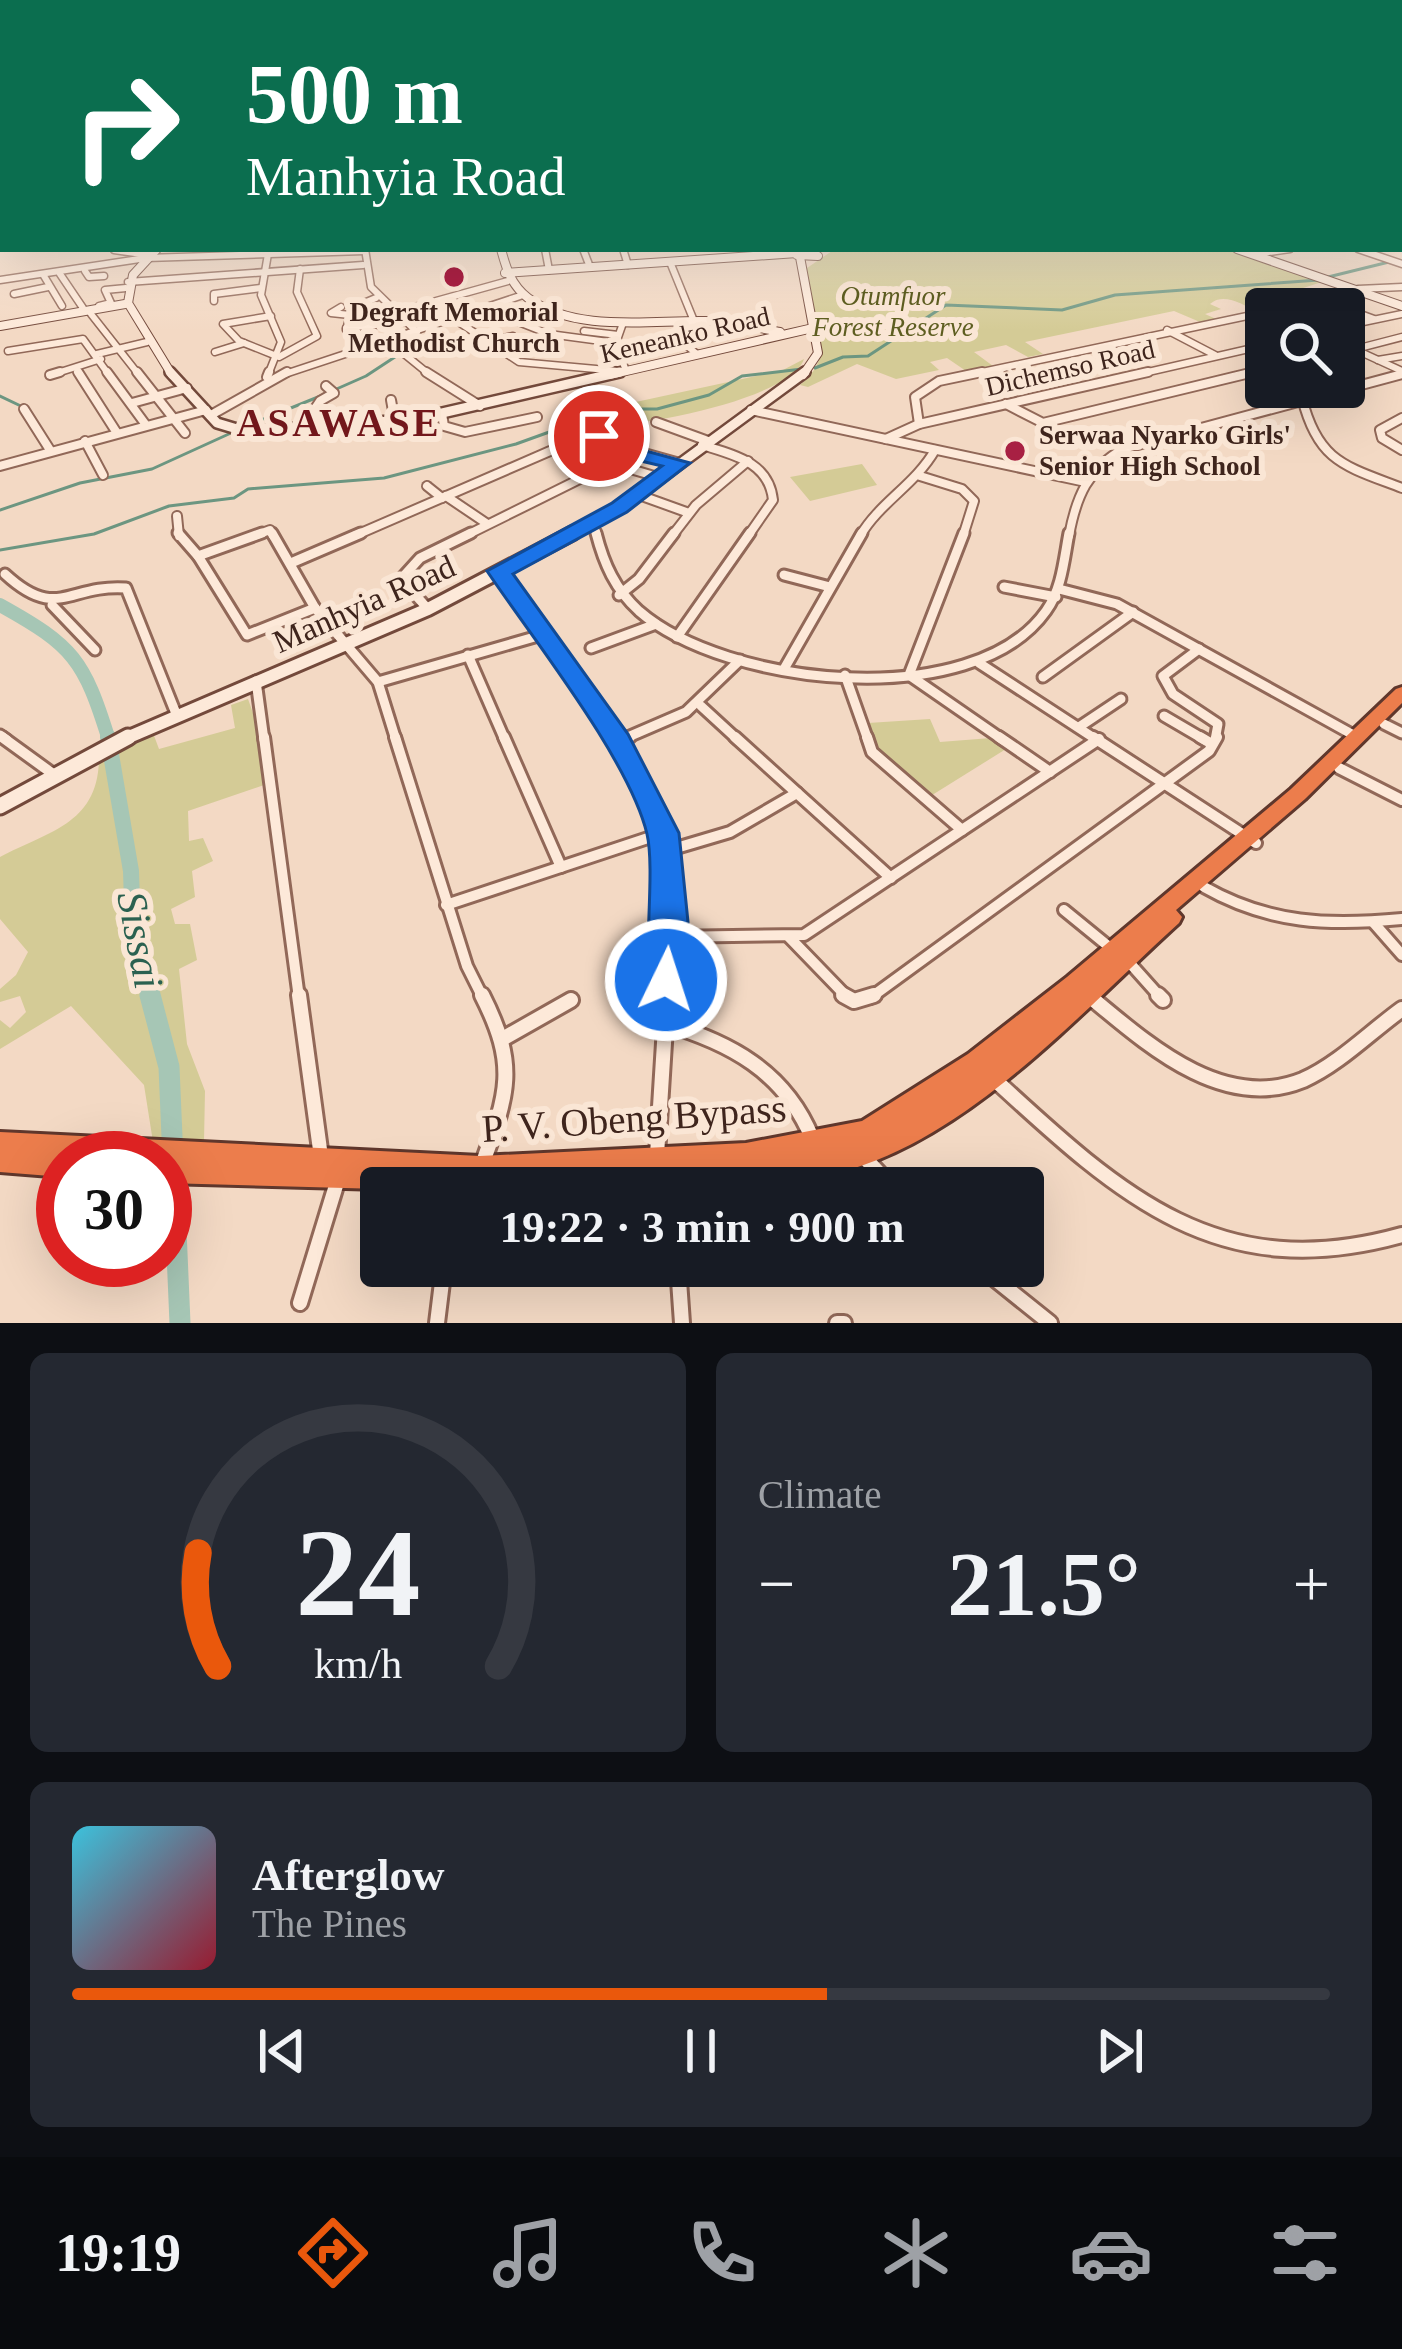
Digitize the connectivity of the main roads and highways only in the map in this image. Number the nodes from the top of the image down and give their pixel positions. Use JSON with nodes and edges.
{"nodes":[{"id":1,"x":1402,"y":693,"type":"edge"},
{"id":2,"x":1396,"y":721,"type":"edge"},
{"id":3,"x":1251,"y":840,"type":"junction"},
{"id":4,"x":1119,"y":953,"type":"junction"},
{"id":5,"x":0,"y":1145,"type":"edge"},
{"id":6,"x":36,"y":1149,"type":"edge"},
{"id":7,"x":0,"y":1159,"type":"edge"},
{"id":8,"x":36,"y":1162,"type":"edge"},
{"id":9,"x":192,"y":1165,"type":"edge"},
{"id":10,"x":694,"y":1167,"type":"edge"},
{"id":11,"x":728,"y":1167,"type":"edge"},
{"id":12,"x":360,"y":1172,"type":"edge"}],
"edges":[{"from":1,"to":3,"type":"highway","name":"P. V. Obeng Bypass"},
{"from":2,"to":3,"type":"highway","name":"P. V. Obeng Bypass"},
{"from":3,"to":4,"type":"highway","name":"P. V. Obeng Bypass"},
{"from":3,"to":4,"type":"highway","name":"P. V. Obeng Bypass"},
{"from":4,"to":10,"type":"highway","name":"P. V. Obeng Bypass"},
{"from":4,"to":11,"type":"highway","name":"P. V. Obeng Bypass"},
{"from":5,"to":6,"type":"highway","name":"P. V. Obeng Bypass"},
{"from":7,"to":8,"type":"highway"},
{"from":9,"to":12,"type":"highway","name":"P. V. Obeng Bypass"}]}
